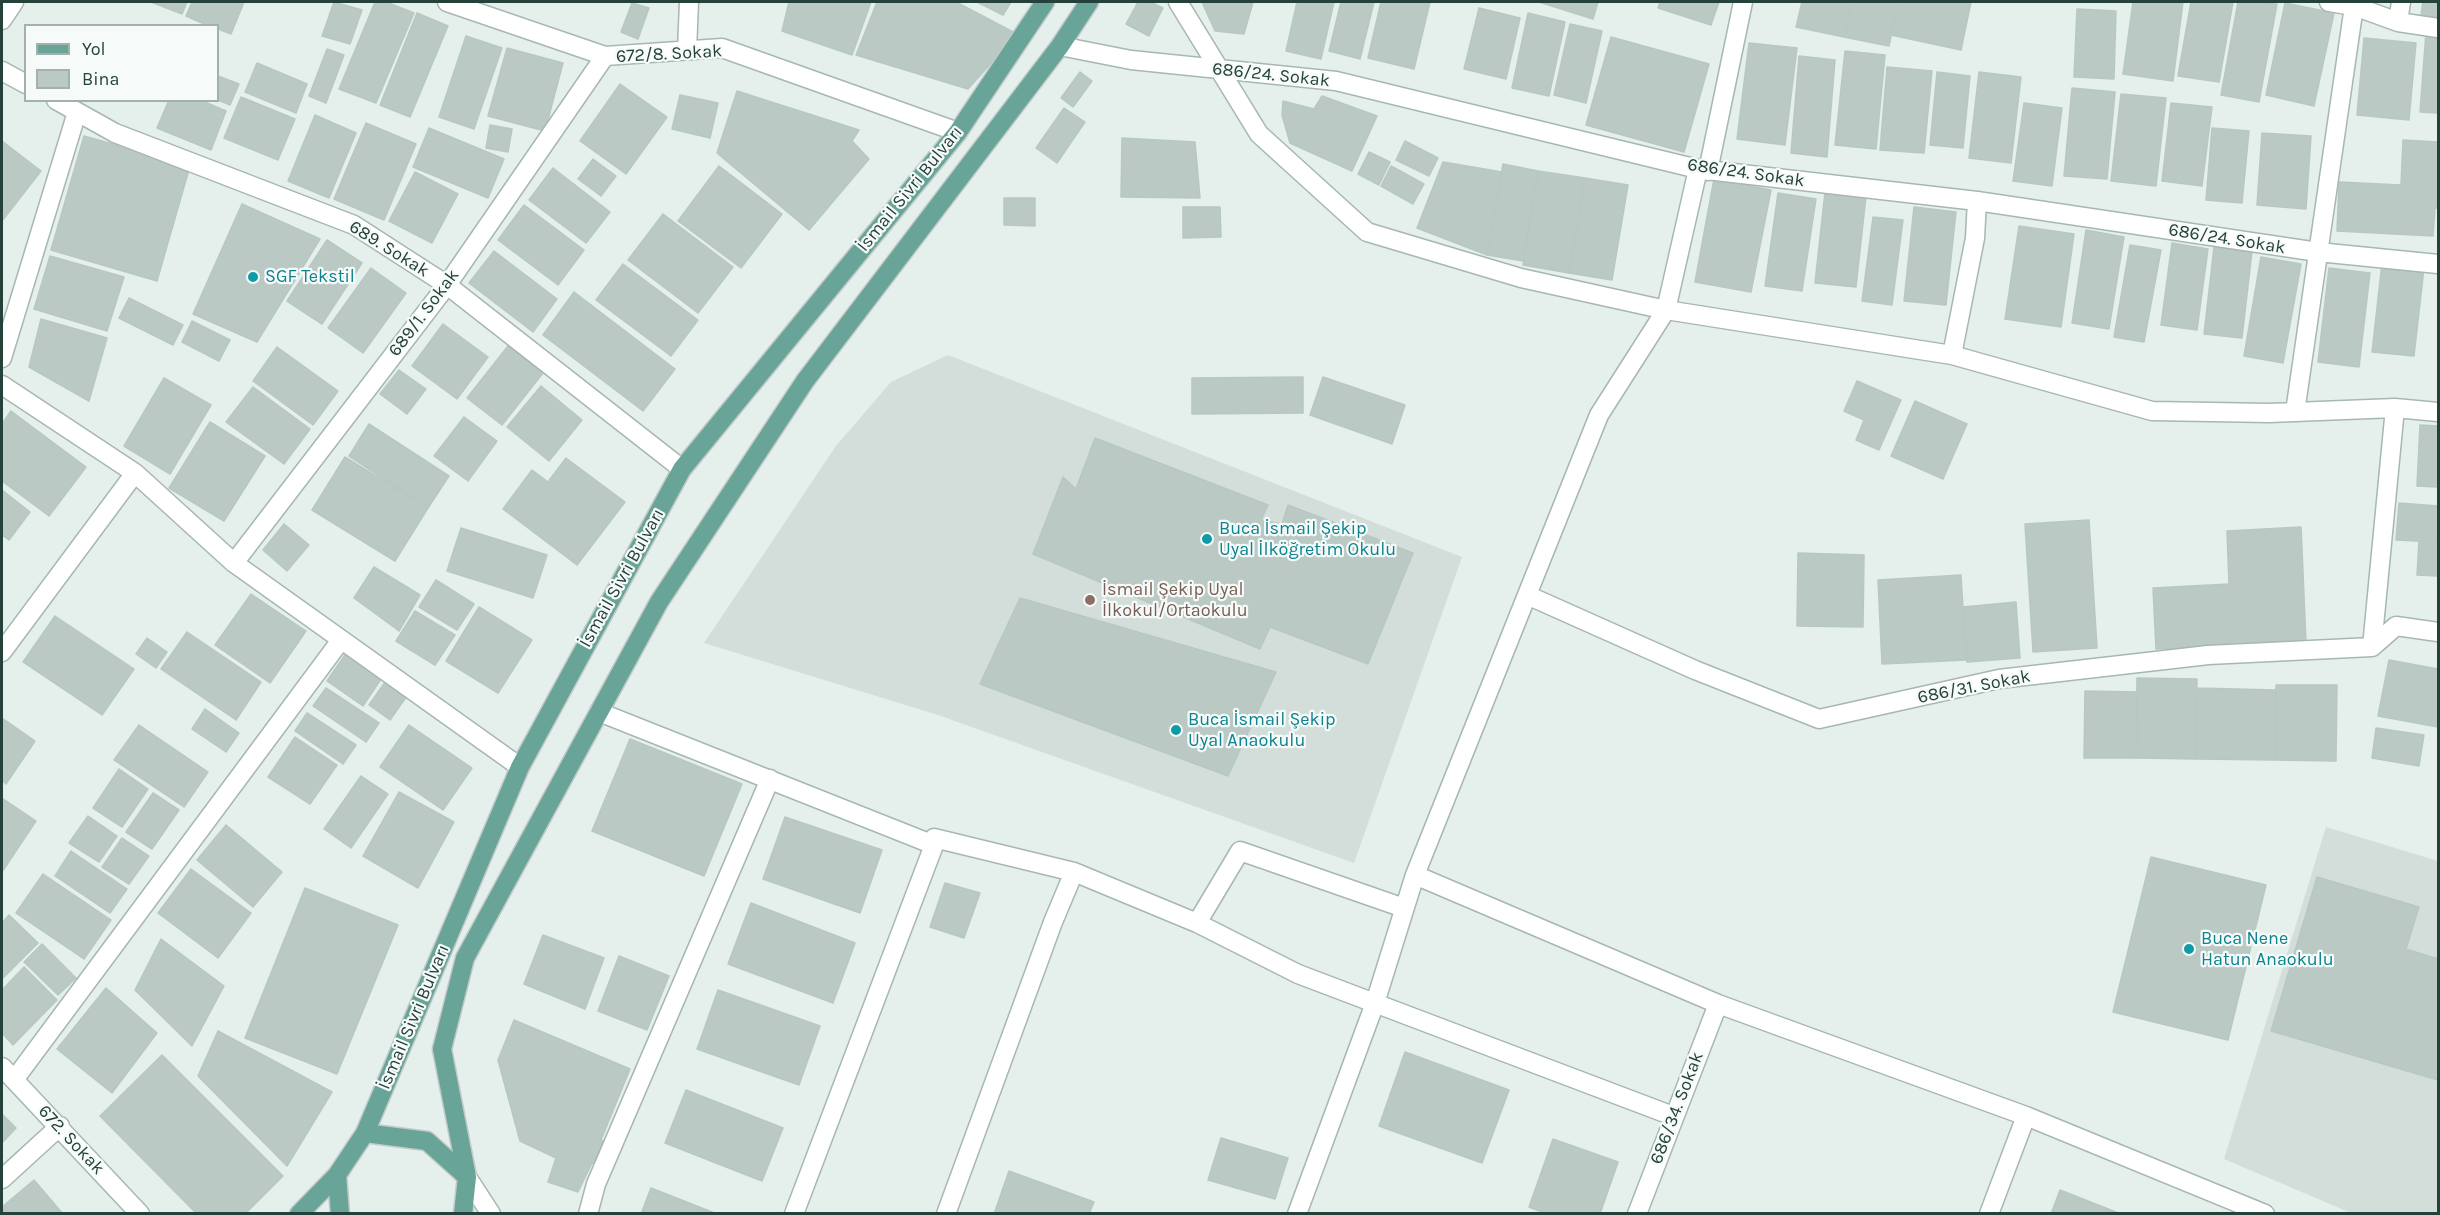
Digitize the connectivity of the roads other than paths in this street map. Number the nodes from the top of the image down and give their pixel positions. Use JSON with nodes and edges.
{"nodes":[{"id":1,"x":14,"y":2,"type":"edge"},
{"id":2,"x":447,"y":2,"type":"edge"},
{"id":3,"x":689,"y":2,"type":"edge"},
{"id":4,"x":1045,"y":2,"type":"edge"},
{"id":5,"x":1089,"y":2,"type":"edge"},
{"id":6,"x":1178,"y":2,"type":"edge"},
{"id":7,"x":1743,"y":2,"type":"edge"},
{"id":8,"x":2330,"y":2,"type":"edge"},
{"id":9,"x":2401,"y":2,"type":"edge"},
{"id":10,"x":2354,"y":6,"type":"junction"},
{"id":11,"x":2,"y":20,"type":"edge"},
{"id":12,"x":2398,"y":22,"type":"junction"},
{"id":13,"x":2439,"y":28,"type":"edge"},
{"id":14,"x":1060,"y":46,"type":"junction"},
{"id":15,"x":687,"y":50,"type":"junction"},
{"id":16,"x":605,"y":57,"type":"junction"},
{"id":17,"x":1221,"y":70,"type":"junction"},
{"id":18,"x":2,"y":71,"type":"edge"},
{"id":19,"x":24,"y":83,"type":"edge"},
{"id":20,"x":60,"y":102,"type":"edge"},
{"id":21,"x":77,"y":112,"type":"junction"},
{"id":22,"x":958,"y":132,"type":"junction"},
{"id":23,"x":1703,"y":170,"type":"junction"},
{"id":24,"x":1977,"y":201,"type":"junction"},
{"id":25,"x":2318,"y":252,"type":"junction"},
{"id":26,"x":2439,"y":264,"type":"edge"},
{"id":27,"x":447,"y":285,"type":"junction"},
{"id":28,"x":1666,"y":310,"type":"junction"},
{"id":29,"x":1952,"y":355,"type":"junction"},
{"id":30,"x":2,"y":358,"type":"edge"},
{"id":31,"x":2,"y":385,"type":"edge"},
{"id":32,"x":2395,"y":408,"type":"junction"},
{"id":33,"x":2295,"y":412,"type":"junction"},
{"id":34,"x":2439,"y":412,"type":"edge"},
{"id":35,"x":682,"y":468,"type":"junction"},
{"id":36,"x":135,"y":473,"type":"junction"},
{"id":37,"x":234,"y":563,"type":"junction"},
{"id":38,"x":1527,"y":595,"type":"junction"},
{"id":39,"x":2439,"y":632,"type":"edge"},
{"id":40,"x":341,"y":640,"type":"junction"},
{"id":41,"x":2372,"y":647,"type":"junction"},
{"id":42,"x":2,"y":652,"type":"edge"},
{"id":43,"x":599,"y":712,"type":"junction"},
{"id":44,"x":520,"y":767,"type":"junction"},
{"id":45,"x":770,"y":779,"type":"junction"},
{"id":46,"x":934,"y":845,"type":"junction"},
{"id":47,"x":1074,"y":872,"type":"junction"},
{"id":48,"x":1416,"y":875,"type":"junction"},
{"id":49,"x":1404,"y":908,"type":"junction"},
{"id":50,"x":1197,"y":923,"type":"junction"},
{"id":51,"x":1375,"y":1003,"type":"junction"},
{"id":52,"x":1718,"y":1004,"type":"junction"},
{"id":53,"x":8,"y":1074,"type":"edge"},
{"id":54,"x":1672,"y":1116,"type":"junction"},
{"id":55,"x":2026,"y":1116,"type":"junction"},
{"id":56,"x":60,"y":1126,"type":"junction"},
{"id":57,"x":365,"y":1133,"type":"junction"},
{"id":58,"x":337,"y":1175,"type":"junction"},
{"id":59,"x":467,"y":1177,"type":"junction"},
{"id":60,"x":2,"y":1179,"type":"edge"},
{"id":61,"x":140,"y":1214,"type":"edge"},
{"id":62,"x":299,"y":1214,"type":"edge"},
{"id":63,"x":340,"y":1214,"type":"edge"},
{"id":64,"x":463,"y":1214,"type":"edge"},
{"id":65,"x":491,"y":1214,"type":"edge"},
{"id":66,"x":588,"y":1214,"type":"edge"},
{"id":67,"x":794,"y":1214,"type":"edge"},
{"id":68,"x":946,"y":1214,"type":"edge"},
{"id":69,"x":1297,"y":1214,"type":"edge"},
{"id":70,"x":1637,"y":1214,"type":"edge"},
{"id":71,"x":1989,"y":1214,"type":"edge"},
{"id":72,"x":2265,"y":1214,"type":"edge"}],
"edges":[{"from":1,"to":11,"type":"street"},
{"from":2,"to":16,"type":"street","name":"672/8. Sokak"},
{"from":3,"to":15,"type":"street"},
{"from":4,"to":22,"type":"main road","name":"İsmail Sivri Bulvarı"},
{"from":5,"to":14,"type":"main road","name":"İsmail Sivri Bulvarı"},
{"from":6,"to":17,"type":"street"},
{"from":7,"to":23,"type":"street"},
{"from":8,"to":10,"type":"street"},
{"from":9,"to":12,"type":"street"},
{"from":10,"to":12,"type":"street"},
{"from":10,"to":25,"type":"street"},
{"from":12,"to":13,"type":"street"},
{"from":14,"to":17,"type":"street","name":"686/24. Sokak"},
{"from":14,"to":43,"type":"main road","name":"İsmail Sivri Bulvarı"},
{"from":15,"to":16,"type":"street","name":"672/8. Sokak"},
{"from":15,"to":22,"type":"street","name":"672/8. Sokak"},
{"from":16,"to":27,"type":"street","name":"689/1. Sokak"},
{"from":17,"to":23,"type":"street","name":"686/24. Sokak"},
{"from":17,"to":28,"type":"street"},
{"from":18,"to":19,"type":"street"},
{"from":20,"to":21,"type":"street","name":"689. Sokak"},
{"from":21,"to":27,"type":"street","name":"689. Sokak"},
{"from":21,"to":30,"type":"street"},
{"from":22,"to":35,"type":"main road","name":"İsmail Sivri Bulvarı"},
{"from":23,"to":24,"type":"street","name":"686/24. Sokak"},
{"from":23,"to":28,"type":"street"},
{"from":24,"to":25,"type":"street","name":"686/24. Sokak"},
{"from":24,"to":29,"type":"street"},
{"from":25,"to":26,"type":"street","name":"686/24. Sokak"},
{"from":25,"to":33,"type":"street"},
{"from":27,"to":35,"type":"street","name":"689. Sokak"},
{"from":27,"to":37,"type":"street","name":"689/1. Sokak"},
{"from":28,"to":29,"type":"street"},
{"from":28,"to":38,"type":"street"},
{"from":29,"to":33,"type":"street"},
{"from":31,"to":36,"type":"street"},
{"from":32,"to":33,"type":"street"},
{"from":32,"to":34,"type":"street"},
{"from":32,"to":41,"type":"street"},
{"from":35,"to":44,"type":"main road","name":"İsmail Sivri Bulvarı"},
{"from":36,"to":37,"type":"street"},
{"from":36,"to":42,"type":"street"},
{"from":37,"to":40,"type":"street"},
{"from":38,"to":41,"type":"street","name":"686/31. Sokak"},
{"from":38,"to":48,"type":"street"},
{"from":39,"to":41,"type":"street"},
{"from":40,"to":44,"type":"street"},
{"from":40,"to":53,"type":"street"},
{"from":43,"to":45,"type":"street"},
{"from":43,"to":59,"type":"main road","name":"İsmail Sivri Bulvarı"},
{"from":44,"to":57,"type":"main road","name":"İsmail Sivri Bulvarı"},
{"from":45,"to":46,"type":"street"},
{"from":45,"to":66,"type":"street"},
{"from":46,"to":47,"type":"street"},
{"from":46,"to":67,"type":"street"},
{"from":47,"to":50,"type":"street"},
{"from":47,"to":68,"type":"street"},
{"from":48,"to":49,"type":"street"},
{"from":48,"to":52,"type":"street"},
{"from":49,"to":50,"type":"street"},
{"from":49,"to":51,"type":"street"},
{"from":50,"to":51,"type":"street"},
{"from":51,"to":54,"type":"street"},
{"from":51,"to":69,"type":"street"},
{"from":52,"to":54,"type":"street","name":"686/34. Sokak"},
{"from":52,"to":55,"type":"street"},
{"from":53,"to":56,"type":"street","name":"672. Sokak"},
{"from":54,"to":70,"type":"street","name":"686/34. Sokak"},
{"from":55,"to":71,"type":"street"},
{"from":55,"to":72,"type":"street"},
{"from":56,"to":60,"type":"street"},
{"from":56,"to":61,"type":"street","name":"672. Sokak"},
{"from":57,"to":58,"type":"main road","name":"İsmail Sivri Bulvarı"},
{"from":57,"to":59,"type":"main road"},
{"from":58,"to":62,"type":"main road","name":"İsmail Sivri Bulvarı"},
{"from":58,"to":63,"type":"main road"},
{"from":59,"to":64,"type":"main road"},
{"from":59,"to":65,"type":"street","name":"İsmail Sivri Bulvarı"}]}
